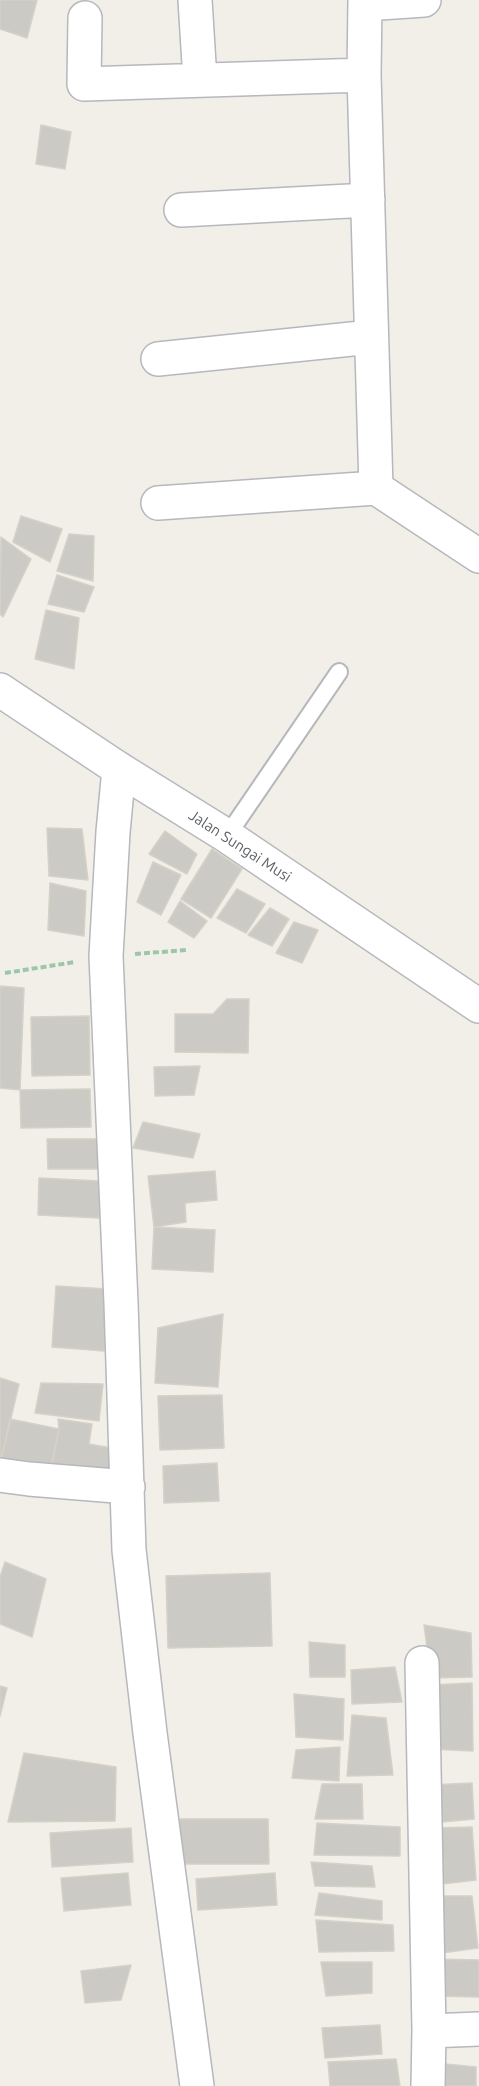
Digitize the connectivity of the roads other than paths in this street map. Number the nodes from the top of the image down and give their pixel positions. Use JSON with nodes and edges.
{"nodes":[{"id":1,"x":195,"y":0,"type":"edge"},
{"id":2,"x":424,"y":0,"type":"edge"},
{"id":3,"x":365,"y":2,"type":"edge"},
{"id":4,"x":85,"y":18,"type":"dead end"},
{"id":5,"x":364,"y":75,"type":"junction"},
{"id":6,"x":200,"y":80,"type":"junction"},
{"id":7,"x":368,"y":200,"type":"junction"},
{"id":8,"x":181,"y":210,"type":"dead end"},
{"id":9,"x":371,"y":337,"type":"junction"},
{"id":10,"x":158,"y":359,"type":"dead end"},
{"id":11,"x":376,"y":488,"type":"junction"},
{"id":12,"x":158,"y":503,"type":"dead end"},
{"id":13,"x":479,"y":556,"type":"edge"},
{"id":14,"x":339,"y":672,"type":"dead end"},
{"id":15,"x":0,"y":690,"type":"edge"},
{"id":16,"x":119,"y":769,"type":"junction"},
{"id":17,"x":227,"y":836,"type":"junction"},
{"id":18,"x":479,"y":1006,"type":"edge"},
{"id":19,"x":0,"y":1475,"type":"edge"},
{"id":20,"x":128,"y":1487,"type":"junction"},
{"id":21,"x":422,"y":1663,"type":"dead end"},
{"id":22,"x":479,"y":2029,"type":"edge"},
{"id":23,"x":429,"y":2031,"type":"junction"},
{"id":24,"x":197,"y":2086,"type":"edge"},
{"id":25,"x":429,"y":2086,"type":"edge"}],
"edges":[{"from":1,"to":6,"type":"street"},
{"from":2,"to":3,"type":"street"},
{"from":3,"to":5,"type":"street"},
{"from":4,"to":6,"type":"street"},
{"from":5,"to":6,"type":"street"},
{"from":5,"to":7,"type":"street"},
{"from":7,"to":8,"type":"street"},
{"from":7,"to":9,"type":"street"},
{"from":9,"to":10,"type":"street"},
{"from":9,"to":11,"type":"street"},
{"from":11,"to":12,"type":"street"},
{"from":11,"to":13,"type":"street"},
{"from":14,"to":17,"type":"lane"},
{"from":15,"to":16,"type":"street","name":"Jalan Sungai Musi"},
{"from":16,"to":17,"type":"street","name":"Jalan Sungai Musi"},
{"from":16,"to":20,"type":"street"},
{"from":17,"to":18,"type":"street","name":"Jalan Sungai Musi"},
{"from":19,"to":20,"type":"street"},
{"from":20,"to":24,"type":"street"},
{"from":21,"to":23,"type":"street"},
{"from":22,"to":23,"type":"street"},
{"from":23,"to":25,"type":"street"}]}
